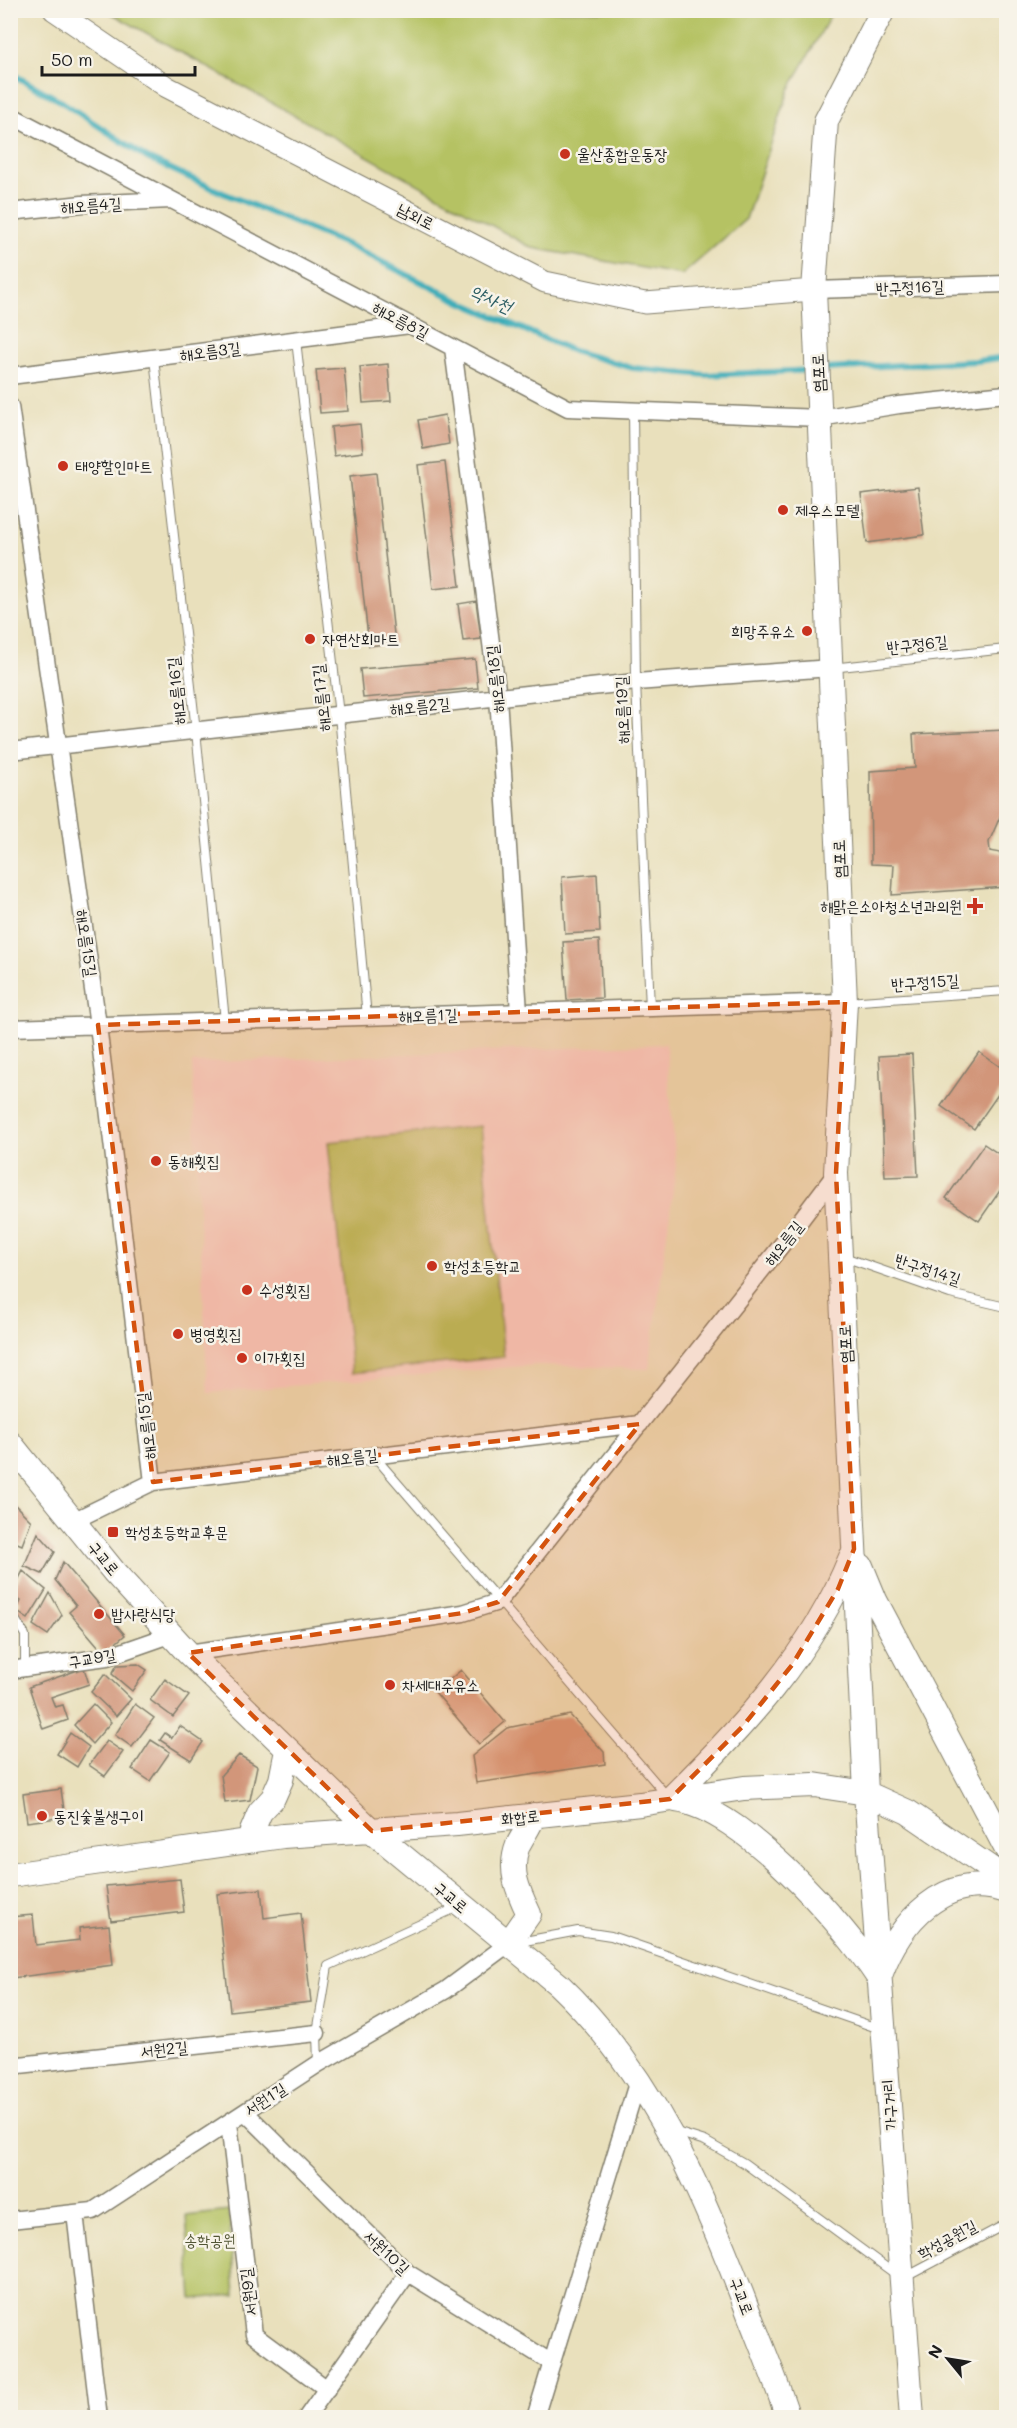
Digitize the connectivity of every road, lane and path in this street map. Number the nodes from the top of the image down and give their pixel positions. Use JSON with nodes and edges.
{"nodes":[{"id":1,"x":54,"y":10,"type":"edge"},
{"id":2,"x":883,"y":10,"type":"edge"},
{"id":3,"x":10,"y":116,"type":"edge"},
{"id":4,"x":171,"y":200,"type":"junction"},
{"id":5,"x":10,"y":212,"type":"edge"},
{"id":6,"x":1006,"y":284,"type":"edge"},
{"id":7,"x":814,"y":290,"type":"junction"},
{"id":8,"x":410,"y":325,"type":"junction"},
{"id":9,"x":296,"y":340,"type":"junction"},
{"id":10,"x":453,"y":348,"type":"junction"},
{"id":11,"x":154,"y":358,"type":"junction"},
{"id":12,"x":10,"y":376,"type":"edge"},
{"id":13,"x":1006,"y":394,"type":"edge"},
{"id":14,"x":10,"y":406,"type":"edge"},
{"id":15,"x":633,"y":411,"type":"junction"},
{"id":16,"x":820,"y":418,"type":"junction"},
{"id":17,"x":1006,"y":649,"type":"edge"},
{"id":18,"x":831,"y":668,"type":"junction"},
{"id":19,"x":636,"y":682,"type":"junction"},
{"id":20,"x":498,"y":697,"type":"junction"},
{"id":21,"x":339,"y":715,"type":"junction"},
{"id":22,"x":196,"y":731,"type":"junction"},
{"id":23,"x":60,"y":746,"type":"junction"},
{"id":24,"x":10,"y":751,"type":"edge"},
{"id":25,"x":1006,"y":991,"type":"edge"},
{"id":26,"x":845,"y":1002,"type":"junction"},
{"id":27,"x":650,"y":1008,"type":"junction"},
{"id":28,"x":519,"y":1012,"type":"junction"},
{"id":29,"x":367,"y":1017,"type":"junction"},
{"id":30,"x":225,"y":1021,"type":"junction"},
{"id":31,"x":98,"y":1025,"type":"junction"},
{"id":32,"x":10,"y":1028,"type":"edge"},
{"id":33,"x":836,"y":1173,"type":"junction"},
{"id":34,"x":841,"y":1256,"type":"junction"},
{"id":35,"x":1006,"y":1307,"type":"edge"},
{"id":36,"x":640,"y":1424,"type":"junction"},
{"id":37,"x":10,"y":1443,"type":"edge"},
{"id":38,"x":373,"y":1455,"type":"junction"},
{"id":39,"x":153,"y":1482,"type":"junction"},
{"id":40,"x":73,"y":1521,"type":"junction"},
{"id":41,"x":854,"y":1550,"type":"junction"},
{"id":42,"x":498,"y":1602,"type":"junction"},
{"id":43,"x":10,"y":1611,"type":"edge"},
{"id":44,"x":170,"y":1635,"type":"junction"},
{"id":45,"x":188,"y":1653,"type":"junction"},
{"id":46,"x":18,"y":1669,"type":"edge"},
{"id":47,"x":287,"y":1750,"type":"junction"},
{"id":48,"x":866,"y":1792,"type":"junction"},
{"id":49,"x":670,"y":1799,"type":"junction"},
{"id":50,"x":534,"y":1815,"type":"junction"},
{"id":51,"x":372,"y":1831,"type":"junction"},
{"id":52,"x":248,"y":1841,"type":"junction"},
{"id":53,"x":1006,"y":1848,"type":"edge"},
{"id":54,"x":10,"y":1875,"type":"edge"},
{"id":55,"x":1006,"y":1879,"type":"edge"},
{"id":56,"x":1006,"y":1891,"type":"edge"},
{"id":57,"x":461,"y":1906,"type":"junction"},
{"id":58,"x":508,"y":1944,"type":"junction"},
{"id":59,"x":879,"y":1978,"type":"junction"},
{"id":60,"x":883,"y":2030,"type":"junction"},
{"id":61,"x":317,"y":2033,"type":"junction"},
{"id":62,"x":318,"y":2064,"type":"junction"},
{"id":63,"x":10,"y":2066,"type":"edge"},
{"id":64,"x":638,"y":2080,"type":"junction"},
{"id":65,"x":245,"y":2112,"type":"junction"},
{"id":66,"x":229,"y":2123,"type":"junction"},
{"id":67,"x":667,"y":2128,"type":"junction"},
{"id":68,"x":75,"y":2213,"type":"junction"},
{"id":69,"x":10,"y":2220,"type":"edge"},
{"id":70,"x":1006,"y":2224,"type":"edge"},
{"id":71,"x":408,"y":2273,"type":"junction"},
{"id":72,"x":902,"y":2279,"type":"junction"},
{"id":73,"x":552,"y":2363,"type":"junction"},
{"id":74,"x":327,"y":2389,"type":"junction"},
{"id":75,"x":99,"y":2418,"type":"edge"},
{"id":76,"x":306,"y":2418,"type":"edge"},
{"id":77,"x":535,"y":2418,"type":"edge"},
{"id":78,"x":788,"y":2418,"type":"edge"},
{"id":79,"x":912,"y":2418,"type":"edge"}],
"edges":[{"from":1,"to":7,"type":"street","name":"남외로"},
{"from":2,"to":7,"type":"main road","name":"염포로"},
{"from":3,"to":4,"type":"street","name":"해오름8길"},
{"from":4,"to":5,"type":"street","name":"해오름4길"},
{"from":4,"to":8,"type":"street","name":"해오름8길"},
{"from":6,"to":7,"type":"street","name":"반구정16길"},
{"from":7,"to":16,"type":"main road","name":"염포로"},
{"from":8,"to":9,"type":"street","name":"해오름3길"},
{"from":8,"to":10,"type":"street","name":"해오름8길"},
{"from":9,"to":11,"type":"street","name":"해오름3길"},
{"from":9,"to":21,"type":"lane","name":"해오름17길"},
{"from":10,"to":15,"type":"street","name":"해오름8길"},
{"from":10,"to":20,"type":"street","name":"해오름18길"},
{"from":11,"to":12,"type":"street","name":"해오름3길"},
{"from":11,"to":22,"type":"lane","name":"해오름16길"},
{"from":13,"to":16,"type":"street"},
{"from":14,"to":23,"type":"street","name":"해오름15길"},
{"from":15,"to":16,"type":"street","name":"해오름8길"},
{"from":15,"to":19,"type":"lane","name":"해오름19길"},
{"from":16,"to":18,"type":"main road","name":"염포로"},
{"from":17,"to":18,"type":"lane","name":"반구정6길"},
{"from":18,"to":19,"type":"street","name":"해오름2길"},
{"from":18,"to":26,"type":"main road","name":"염포로"},
{"from":19,"to":20,"type":"street","name":"해오름2길"},
{"from":19,"to":27,"type":"lane","name":"해오름19길"},
{"from":20,"to":21,"type":"street","name":"해오름2길"},
{"from":20,"to":28,"type":"street","name":"해오름18길"},
{"from":21,"to":22,"type":"street","name":"해오름2길"},
{"from":21,"to":29,"type":"lane","name":"해오름17길"},
{"from":22,"to":23,"type":"street","name":"해오름2길"},
{"from":22,"to":30,"type":"lane","name":"해오름16길"},
{"from":23,"to":24,"type":"street","name":"해오름2길"},
{"from":23,"to":31,"type":"street","name":"해오름15길"},
{"from":25,"to":26,"type":"lane","name":"반구정15길"},
{"from":26,"to":27,"type":"street","name":"해오름1길"},
{"from":26,"to":33,"type":"main road","name":"염포로"},
{"from":27,"to":28,"type":"street","name":"해오름1길"},
{"from":28,"to":29,"type":"street","name":"해오름1길"},
{"from":29,"to":30,"type":"street","name":"해오름1길"},
{"from":30,"to":31,"type":"street","name":"해오름1길"},
{"from":31,"to":32,"type":"street","name":"해오름1길"},
{"from":31,"to":39,"type":"street","name":"해오름15길"},
{"from":33,"to":34,"type":"main road","name":"염포로"},
{"from":33,"to":36,"type":"street","name":"해오름길"},
{"from":34,"to":35,"type":"lane","name":"반구정14길"},
{"from":34,"to":41,"type":"main road","name":"염포로"},
{"from":36,"to":38,"type":"street","name":"해오름길"},
{"from":36,"to":42,"type":"street","name":"해오름길"},
{"from":37,"to":40,"type":"main road","name":"구교로"},
{"from":38,"to":39,"type":"street","name":"해오름길"},
{"from":38,"to":42,"type":"lane"},
{"from":39,"to":40,"type":"street","name":"해오름길"},
{"from":40,"to":44,"type":"main road","name":"구교로"},
{"from":41,"to":48,"type":"main road","name":"염포로"},
{"from":41,"to":49,"type":"main road"},
{"from":41,"to":53,"type":"main road"},
{"from":42,"to":45,"type":"street"},
{"from":42,"to":49,"type":"lane"},
{"from":43,"to":46,"type":"lane"},
{"from":44,"to":45,"type":"main road","name":"구교로"},
{"from":44,"to":46,"type":"street","name":"구교9길"},
{"from":45,"to":47,"type":"main road","name":"구교로"},
{"from":47,"to":51,"type":"main road","name":"구교로"},
{"from":47,"to":52,"type":"main road"},
{"from":48,"to":49,"type":"main road","name":"화합로"},
{"from":48,"to":55,"type":"main road","name":"화합로"},
{"from":48,"to":59,"type":"main road","name":"가구거리"},
{"from":49,"to":50,"type":"main road","name":"화합로"},
{"from":49,"to":59,"type":"main road"},
{"from":50,"to":51,"type":"main road","name":"화합로"},
{"from":50,"to":58,"type":"main road"},
{"from":51,"to":52,"type":"main road","name":"화합로"},
{"from":51,"to":57,"type":"main road","name":"구교로"},
{"from":52,"to":54,"type":"main road","name":"화합로"},
{"from":56,"to":59,"type":"main road"},
{"from":57,"to":58,"type":"main road","name":"구교로"},
{"from":57,"to":61,"type":"lane"},
{"from":58,"to":60,"type":"lane"},
{"from":58,"to":62,"type":"street","name":"서원1길"},
{"from":58,"to":64,"type":"main road","name":"구교로"},
{"from":59,"to":60,"type":"main road","name":"가구거리"},
{"from":60,"to":72,"type":"main road","name":"가구거리"},
{"from":61,"to":62,"type":"lane"},
{"from":61,"to":63,"type":"street","name":"서원2길"},
{"from":62,"to":65,"type":"street","name":"서원1길"},
{"from":64,"to":67,"type":"main road","name":"구교로"},
{"from":64,"to":73,"type":"street"},
{"from":65,"to":66,"type":"street","name":"서원1길"},
{"from":65,"to":71,"type":"street","name":"서원10길"},
{"from":66,"to":68,"type":"street","name":"서원1길"},
{"from":66,"to":74,"type":"street","name":"서원9길"},
{"from":67,"to":72,"type":"lane"},
{"from":67,"to":78,"type":"main road","name":"구교로"},
{"from":68,"to":69,"type":"street","name":"서원1길"},
{"from":68,"to":75,"type":"street"},
{"from":70,"to":72,"type":"lane","name":"학성공원길"},
{"from":71,"to":73,"type":"street","name":"서원10길"},
{"from":71,"to":74,"type":"street"},
{"from":72,"to":79,"type":"main road","name":"가구거리"},
{"from":73,"to":77,"type":"street"},
{"from":74,"to":76,"type":"street"}]}
